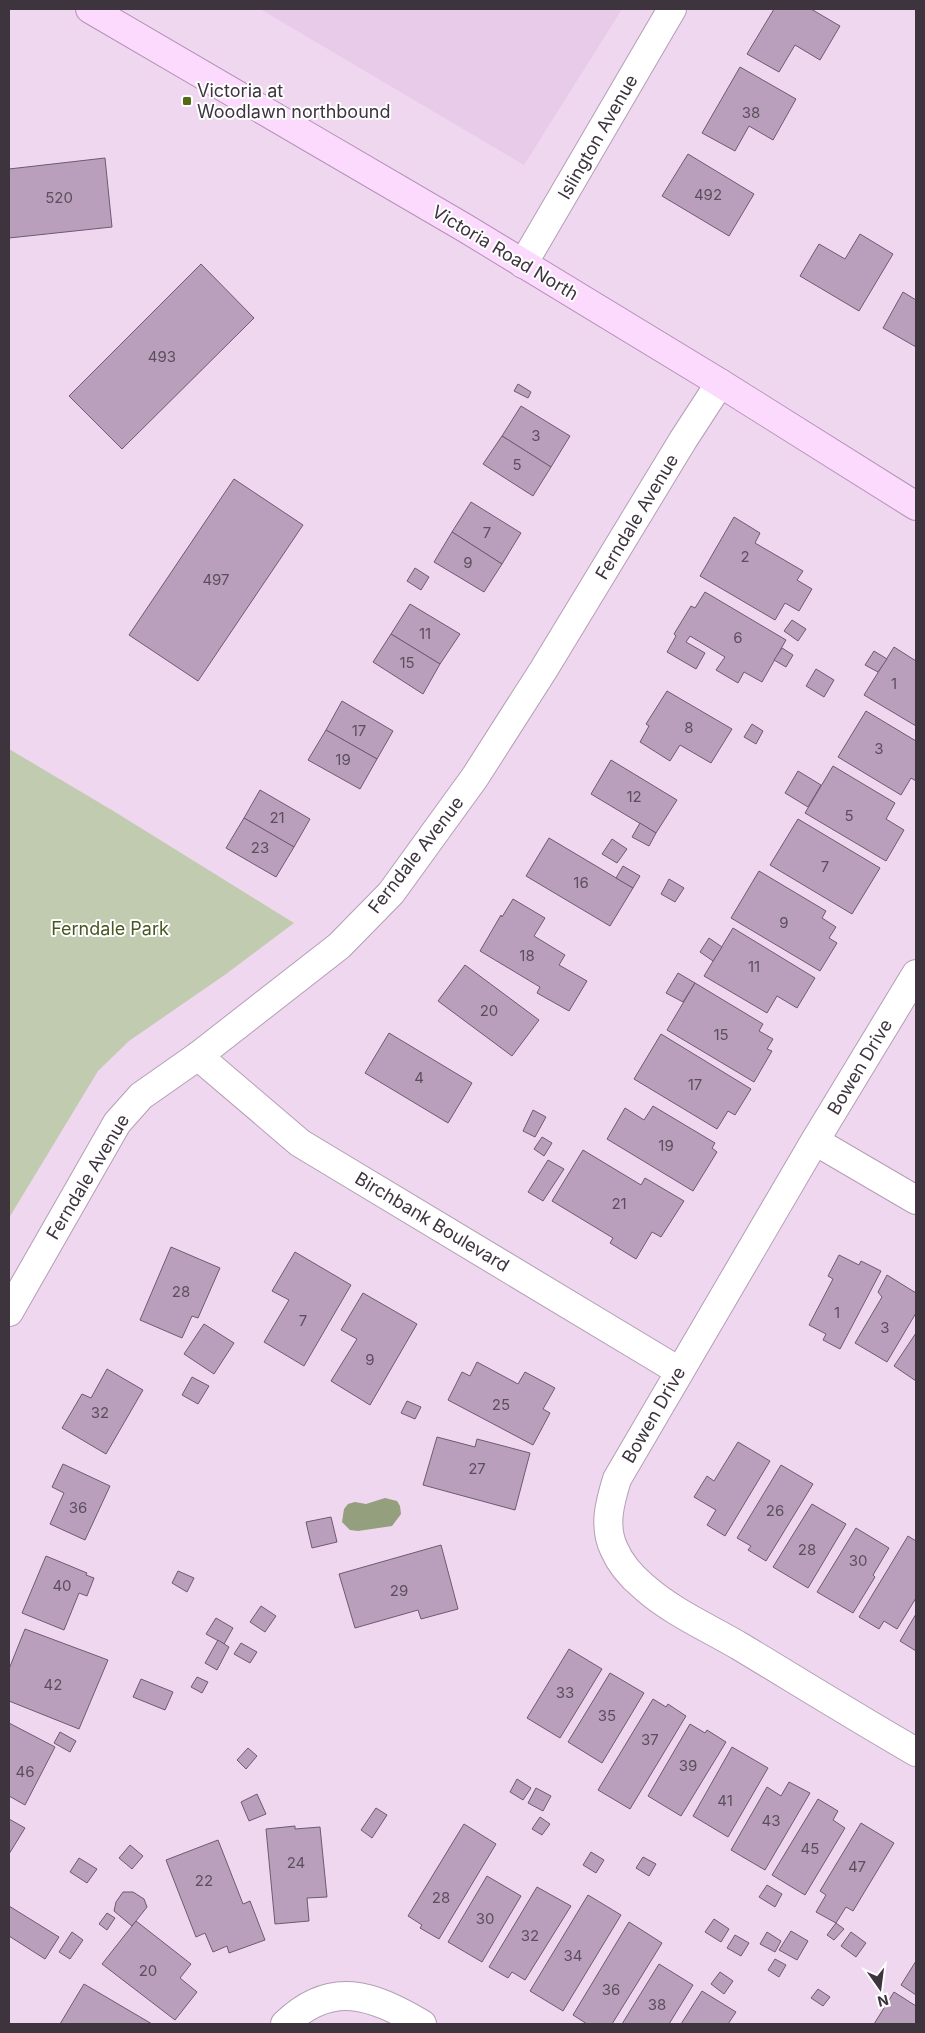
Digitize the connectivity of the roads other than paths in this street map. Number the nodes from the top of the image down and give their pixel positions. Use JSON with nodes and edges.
{"nodes":[{"id":1,"x":90,"y":9,"type":"edge"},
{"id":2,"x":672,"y":9,"type":"edge"},
{"id":3,"x":523,"y":264,"type":"junction"},
{"id":4,"x":720,"y":383,"type":"junction"},
{"id":5,"x":916,"y":506,"type":"edge"},
{"id":6,"x":916,"y":974,"type":"edge"},
{"id":7,"x":198,"y":1056,"type":"junction"},
{"id":8,"x":815,"y":1140,"type":"junction"},
{"id":9,"x":916,"y":1200,"type":"edge"},
{"id":10,"x":9,"y":1312,"type":"edge"},
{"id":11,"x":679,"y":1370,"type":"junction"},
{"id":12,"x":916,"y":1752,"type":"edge"},
{"id":13,"x":284,"y":2024,"type":"edge"},
{"id":14,"x":422,"y":2024,"type":"edge"}],
"edges":[{"from":1,"to":3,"type":"main road","name":"Victoria Road North"},
{"from":2,"to":3,"type":"street","name":"Islington Avenue"},
{"from":3,"to":4,"type":"main road","name":"Victoria Road North"},
{"from":4,"to":5,"type":"main road","name":"Victoria Road North"},
{"from":4,"to":7,"type":"street","name":"Ferndale Avenue"},
{"from":6,"to":8,"type":"street","name":"Bowen Drive"},
{"from":7,"to":10,"type":"street","name":"Ferndale Avenue"},
{"from":7,"to":11,"type":"street","name":"Birchbank Boulevard"},
{"from":8,"to":9,"type":"street"},
{"from":8,"to":11,"type":"street","name":"Bowen Drive"},
{"from":11,"to":12,"type":"street","name":"Bowen Drive"},
{"from":13,"to":14,"type":"street"}]}
